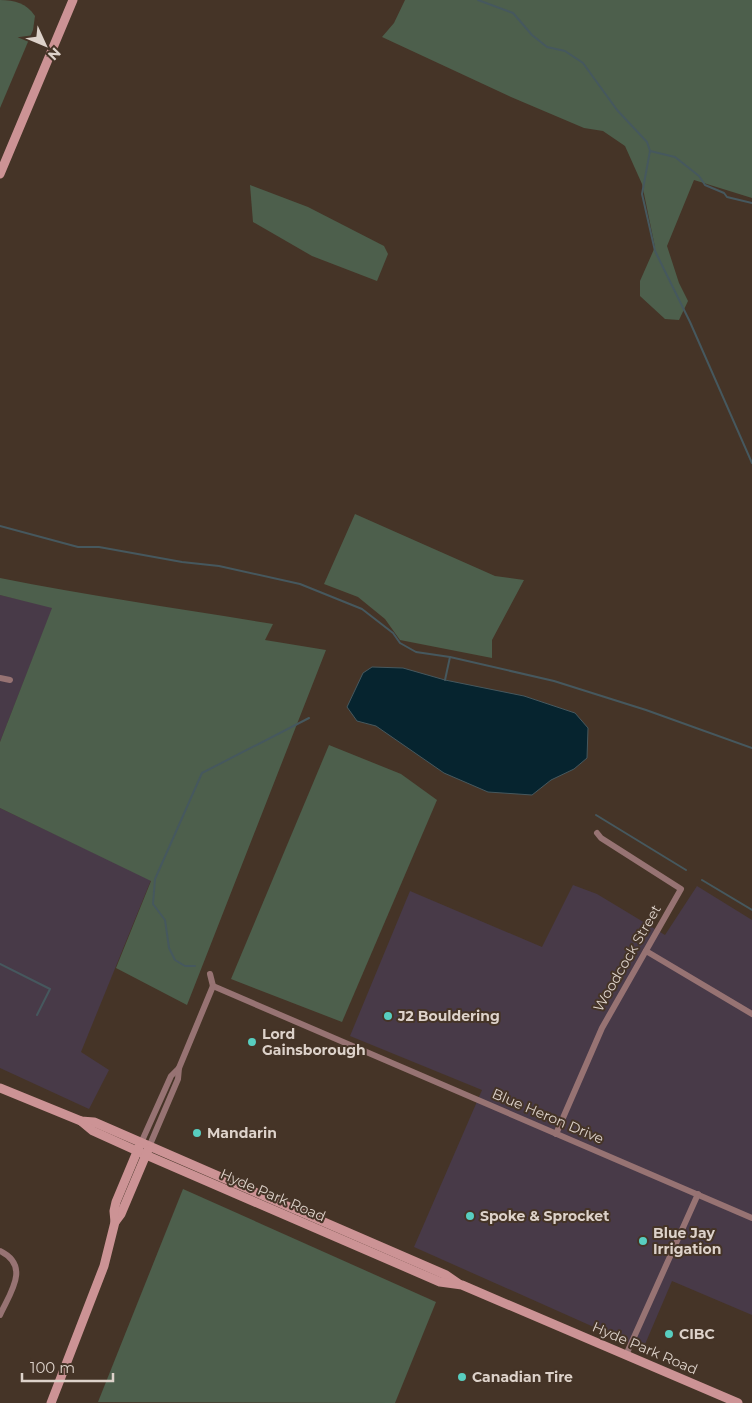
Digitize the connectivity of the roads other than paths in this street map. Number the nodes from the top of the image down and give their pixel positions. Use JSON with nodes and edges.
{"nodes":[{"id":1,"x":73,"y":0,"type":"edge"},
{"id":2,"x":0,"y":174,"type":"edge"},
{"id":3,"x":0,"y":678,"type":"edge"},
{"id":4,"x":10,"y":680,"type":"dead end"},
{"id":5,"x":596,"y":833,"type":"dead end"},
{"id":6,"x":646,"y":951,"type":"junction"},
{"id":7,"x":210,"y":974,"type":"dead end"},
{"id":8,"x":214,"y":986,"type":"junction"},
{"id":9,"x":752,"y":1014,"type":"edge"},
{"id":10,"x":0,"y":1088,"type":"edge"},
{"id":11,"x":556,"y":1134,"type":"junction"},
{"id":12,"x":144,"y":1149,"type":"junction"},
{"id":13,"x":698,"y":1194,"type":"junction"},
{"id":14,"x":752,"y":1218,"type":"edge"},
{"id":15,"x":0,"y":1251,"type":"edge"},
{"id":16,"x":0,"y":1315,"type":"edge"},
{"id":17,"x":626,"y":1355,"type":"junction"},
{"id":18,"x":51,"y":1403,"type":"edge"},
{"id":19,"x":738,"y":1403,"type":"edge"}],
"edges":[{"from":1,"to":2,"type":"main road"},
{"from":3,"to":4,"type":"street"},
{"from":5,"to":6,"type":"street","name":"Woodcock Street"},
{"from":6,"to":9,"type":"street"},
{"from":6,"to":11,"type":"street","name":"Woodcock Street"},
{"from":7,"to":8,"type":"street"},
{"from":8,"to":11,"type":"street","name":"Blue Heron Drive"},
{"from":8,"to":12,"type":"street"},
{"from":10,"to":12,"type":"main road","name":"Hyde Park Road"},
{"from":11,"to":13,"type":"street","name":"Blue Heron Drive"},
{"from":12,"to":17,"type":"main road","name":"Hyde Park Road"},
{"from":12,"to":18,"type":"main road"},
{"from":13,"to":14,"type":"street","name":"Blue Heron Drive"},
{"from":13,"to":17,"type":"street"},
{"from":15,"to":16,"type":"street"},
{"from":17,"to":19,"type":"main road","name":"Hyde Park Road"}]}
